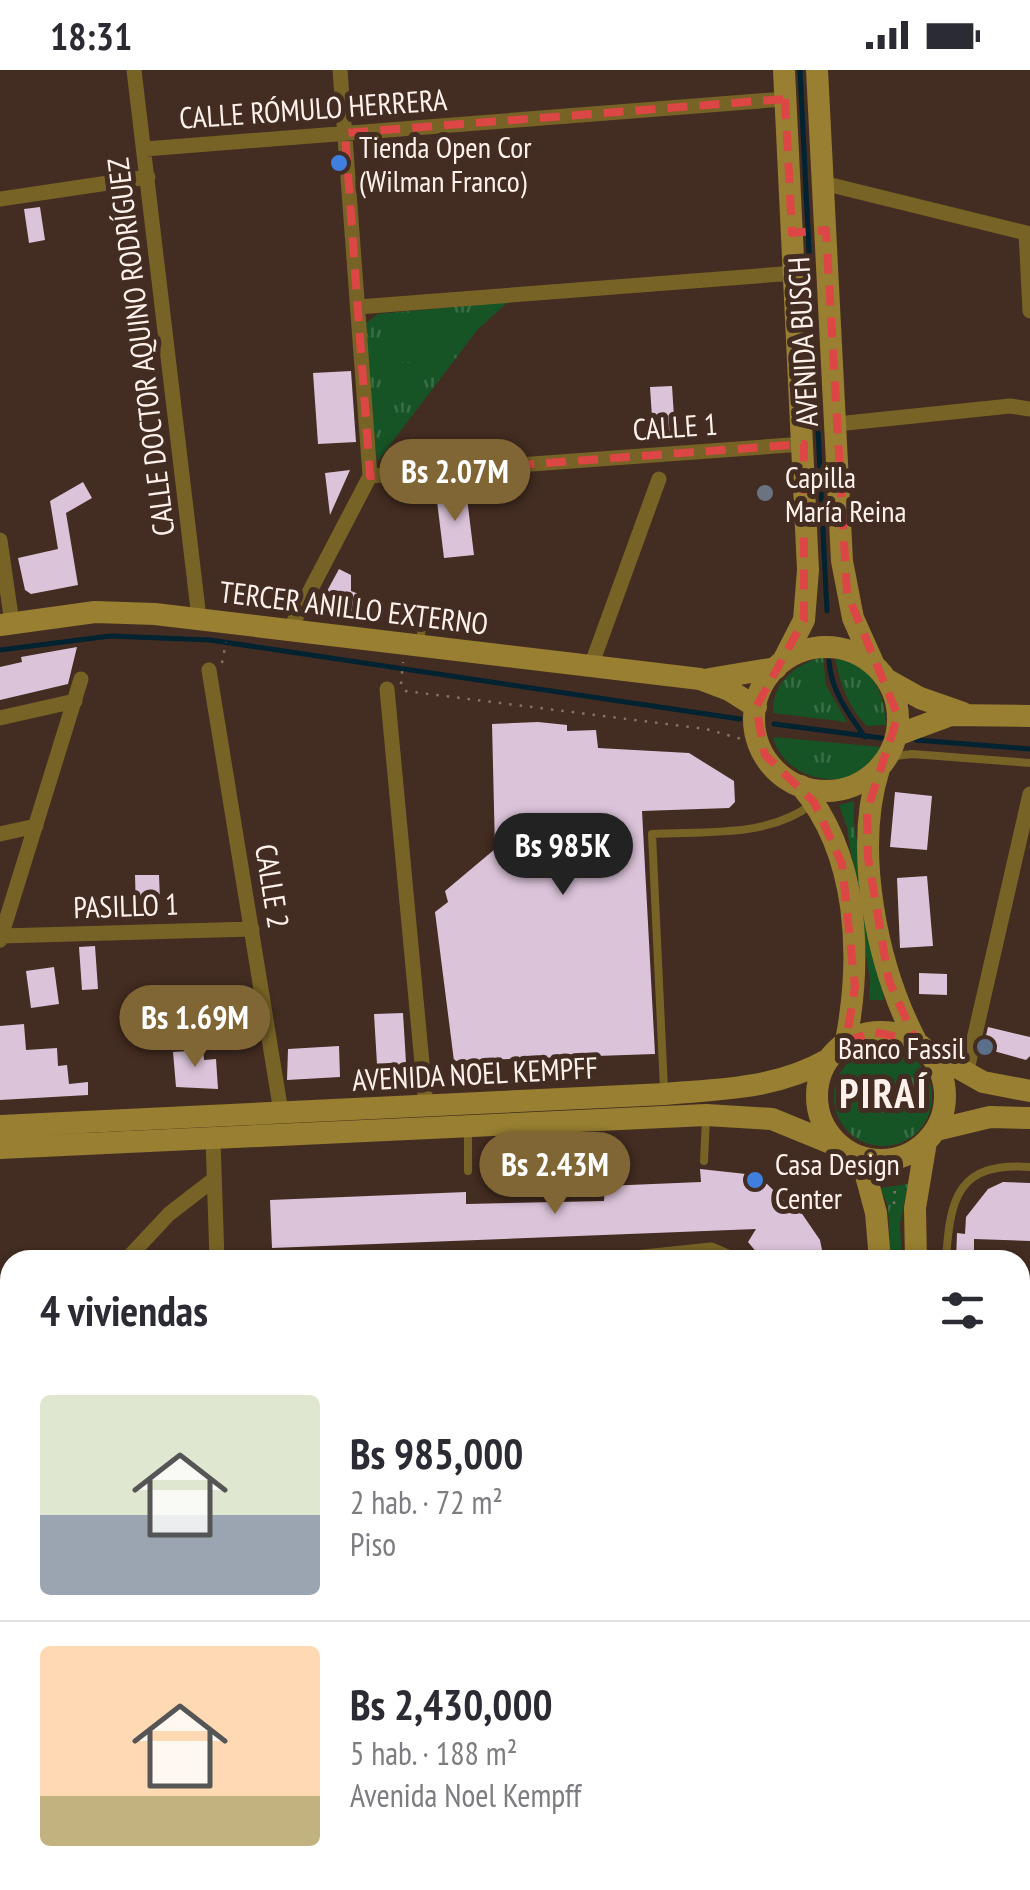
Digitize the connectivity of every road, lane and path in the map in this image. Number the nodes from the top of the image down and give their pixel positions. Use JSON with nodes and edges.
{"nodes":[{"id":1,"x":134,"y":70,"type":"edge"},
{"id":2,"x":340,"y":70,"type":"edge"},
{"id":3,"x":784,"y":70,"type":"edge"},
{"id":4,"x":816,"y":70,"type":"edge"},
{"id":5,"x":785,"y":99,"type":"junction"},
{"id":6,"x":345,"y":133,"type":"junction"},
{"id":7,"x":145,"y":149,"type":"junction"},
{"id":8,"x":148,"y":178,"type":"junction"},
{"id":9,"x":823,"y":184,"type":"junction"},
{"id":10,"x":0,"y":199,"type":"edge"},
{"id":11,"x":811,"y":231,"type":"junction"},
{"id":12,"x":1028,"y":233,"type":"edge"},
{"id":13,"x":795,"y":273,"type":"junction"},
{"id":14,"x":358,"y":306,"type":"junction"},
{"id":15,"x":1030,"y":312,"type":"edge"},
{"id":16,"x":1030,"y":409,"type":"edge"},
{"id":17,"x":837,"y":424,"type":"junction"},
{"id":18,"x":804,"y":444,"type":"junction"},
{"id":19,"x":370,"y":476,"type":"junction"},
{"id":20,"x":659,"y":480,"type":"dead end"},
{"id":21,"x":0,"y":540,"type":"edge"},
{"id":22,"x":424,"y":608,"type":"dead end"},
{"id":23,"x":199,"y":618,"type":"junction"},
{"id":24,"x":6,"y":624,"type":"edge"},
{"id":25,"x":290,"y":630,"type":"junction"},
{"id":26,"x":227,"y":634,"type":"dead end"},
{"id":27,"x":412,"y":650,"type":"junction"},
{"id":28,"x":225,"y":654,"type":"dead end"},
{"id":29,"x":779,"y":664,"type":"junction"},
{"id":30,"x":591,"y":666,"type":"junction"},
{"id":31,"x":209,"y":670,"type":"dead end"},
{"id":32,"x":880,"y":672,"type":"junction"},
{"id":33,"x":81,"y":679,"type":"dead end"},
{"id":34,"x":700,"y":680,"type":"junction"},
{"id":35,"x":394,"y":687,"type":"junction"},
{"id":36,"x":74,"y":701,"type":"junction"},
{"id":37,"x":756,"y":706,"type":"junction"},
{"id":38,"x":972,"y":715,"type":"junction"},
{"id":39,"x":1030,"y":716,"type":"edge"},
{"id":40,"x":0,"y":718,"type":"edge"},
{"id":41,"x":759,"y":744,"type":"junction"},
{"id":42,"x":888,"y":753,"type":"junction"},
{"id":43,"x":1030,"y":763,"type":"edge"},
{"id":44,"x":808,"y":794,"type":"junction"},
{"id":45,"x":1030,"y":794,"type":"edge"},
{"id":46,"x":36,"y":826,"type":"junction"},
{"id":47,"x":0,"y":834,"type":"edge"},
{"id":48,"x":252,"y":929,"type":"junction"},
{"id":49,"x":1,"y":938,"type":"edge"},
{"id":50,"x":846,"y":1041,"type":"junction"},
{"id":51,"x":921,"y":1045,"type":"junction"},
{"id":52,"x":827,"y":1060,"type":"junction"},
{"id":53,"x":966,"y":1074,"type":"junction"},
{"id":54,"x":1030,"y":1091,"type":"edge"},
{"id":55,"x":664,"y":1094,"type":"junction"},
{"id":56,"x":426,"y":1106,"type":"junction"},
{"id":57,"x":390,"y":1107,"type":"junction"},
{"id":58,"x":281,"y":1112,"type":"junction"},
{"id":59,"x":706,"y":1115,"type":"junction"},
{"id":60,"x":1030,"y":1118,"type":"edge"},
{"id":61,"x":0,"y":1129,"type":"edge"},
{"id":62,"x":468,"y":1130,"type":"junction"},
{"id":63,"x":334,"y":1134,"type":"junction"},
{"id":64,"x":931,"y":1136,"type":"junction"},
{"id":65,"x":218,"y":1138,"type":"junction"},
{"id":66,"x":0,"y":1148,"type":"edge"},
{"id":67,"x":852,"y":1152,"type":"junction"},
{"id":68,"x":704,"y":1161,"type":"dead end"},
{"id":69,"x":1030,"y":1167,"type":"edge"},
{"id":70,"x":468,"y":1171,"type":"dead end"},
{"id":71,"x":213,"y":1180,"type":"junction"},
{"id":72,"x":920,"y":1184,"type":"junction"},
{"id":73,"x":871,"y":1191,"type":"junction"},
{"id":74,"x":136,"y":1250,"type":"edge"},
{"id":75,"x":216,"y":1250,"type":"edge"},
{"id":76,"x":879,"y":1250,"type":"edge"},
{"id":77,"x":917,"y":1250,"type":"edge"},
{"id":78,"x":947,"y":1250,"type":"edge"}],
"edges":[{"from":1,"to":7,"type":"street","name":"CALLE DOCTOR AQUINO RODRÍGUEZ"},
{"from":2,"to":6,"type":"street"},
{"from":3,"to":5,"type":"main road","name":"AVENIDA BUSCH"},
{"from":4,"to":9,"type":"main road","name":"AVENIDA BUSCH"},
{"from":5,"to":6,"type":"street","name":"CALLE RÓMULO HERRERA"},
{"from":5,"to":11,"type":"main road","name":"AVENIDA BUSCH"},
{"from":6,"to":7,"type":"street","name":"CALLE RÓMULO HERRERA"},
{"from":6,"to":14,"type":"street"},
{"from":7,"to":8,"type":"street","name":"CALLE DOCTOR AQUINO RODRÍGUEZ"},
{"from":8,"to":10,"type":"street"},
{"from":8,"to":23,"type":"street","name":"CALLE DOCTOR AQUINO RODRÍGUEZ"},
{"from":9,"to":11,"type":"main road","name":"AVENIDA BUSCH"},
{"from":9,"to":12,"type":"street"},
{"from":11,"to":13,"type":"main road","name":"AVENIDA BUSCH"},
{"from":11,"to":17,"type":"main road","name":"AVENIDA BUSCH"},
{"from":12,"to":15,"type":"street"},
{"from":13,"to":14,"type":"street"},
{"from":13,"to":18,"type":"main road","name":"AVENIDA BUSCH"},
{"from":14,"to":19,"type":"street"},
{"from":16,"to":17,"type":"street"},
{"from":17,"to":32,"type":"main road","name":"AVENIDA BUSCH"},
{"from":18,"to":19,"type":"street","name":"CALLE 1"},
{"from":18,"to":29,"type":"main road","name":"AVENIDA BUSCH"},
{"from":19,"to":25,"type":"street"},
{"from":20,"to":30,"type":"street"},
{"from":21,"to":24,"type":"street"},
{"from":22,"to":27,"type":"lane"},
{"from":23,"to":24,"type":"main road","name":"TERCER ANILLO EXTERNO"},
{"from":23,"to":25,"type":"main road","name":"TERCER ANILLO EXTERNO"},
{"from":25,"to":27,"type":"main road","name":"TERCER ANILLO EXTERNO"},
{"from":26,"to":28,"type":"path"},
{"from":27,"to":30,"type":"main road","name":"TERCER ANILLO EXTERNO"},
{"from":27,"to":35,"type":"path"},
{"from":29,"to":32,"type":"main road"},
{"from":29,"to":34,"type":"main road","name":"TERCER ANILLO EXTERNO"},
{"from":29,"to":37,"type":"main road"},
{"from":30,"to":34,"type":"main road","name":"TERCER ANILLO EXTERNO"},
{"from":31,"to":48,"type":"street","name":"CALLE 2"},
{"from":32,"to":38,"type":"main road"},
{"from":32,"to":42,"type":"main road"},
{"from":33,"to":36,"type":"street"},
{"from":34,"to":37,"type":"main road","name":"TERCER ANILLO EXTERNO"},
{"from":35,"to":41,"type":"path"},
{"from":35,"to":56,"type":"street"},
{"from":36,"to":40,"type":"street"},
{"from":36,"to":46,"type":"street"},
{"from":37,"to":41,"type":"main road"},
{"from":38,"to":39,"type":"main road"},
{"from":38,"to":42,"type":"main road"},
{"from":41,"to":44,"type":"main road"},
{"from":42,"to":43,"type":"lane"},
{"from":42,"to":44,"type":"main road"},
{"from":42,"to":51,"type":"main road"},
{"from":44,"to":50,"type":"main road"},
{"from":44,"to":55,"type":"lane"},
{"from":45,"to":53,"type":"street"},
{"from":46,"to":47,"type":"street"},
{"from":46,"to":49,"type":"street"},
{"from":48,"to":49,"type":"street","name":"PASILLO 1"},
{"from":48,"to":58,"type":"street","name":"CALLE 2"},
{"from":50,"to":51,"type":"main road"},
{"from":50,"to":52,"type":"main road"},
{"from":51,"to":53,"type":"main road"},
{"from":51,"to":64,"type":"main road"},
{"from":52,"to":55,"type":"main road","name":"AVENIDA NOEL KEMPFF"},
{"from":52,"to":67,"type":"main road"},
{"from":53,"to":54,"type":"main road"},
{"from":55,"to":56,"type":"main road","name":"AVENIDA NOEL KEMPFF"},
{"from":56,"to":57,"type":"main road","name":"AVENIDA NOEL KEMPFF"},
{"from":57,"to":58,"type":"main road","name":"AVENIDA NOEL KEMPFF"},
{"from":57,"to":63,"type":"main road"},
{"from":58,"to":61,"type":"main road","name":"AVENIDA NOEL KEMPFF"},
{"from":58,"to":65,"type":"main road"},
{"from":59,"to":62,"type":"main road","name":"AVENIDA NOEL KEMPFF"},
{"from":59,"to":67,"type":"main road","name":"AVENIDA NOEL KEMPFF"},
{"from":59,"to":68,"type":"lane"},
{"from":60,"to":64,"type":"main road"},
{"from":62,"to":63,"type":"main road","name":"AVENIDA NOEL KEMPFF"},
{"from":62,"to":70,"type":"lane"},
{"from":63,"to":65,"type":"main road","name":"AVENIDA NOEL KEMPFF"},
{"from":64,"to":67,"type":"main road"},
{"from":64,"to":72,"type":"main road"},
{"from":65,"to":66,"type":"main road","name":"AVENIDA NOEL KEMPFF"},
{"from":65,"to":71,"type":"street"},
{"from":67,"to":73,"type":"main road"},
{"from":69,"to":78,"type":"lane"},
{"from":71,"to":74,"type":"street"},
{"from":71,"to":75,"type":"street"},
{"from":72,"to":73,"type":"path"},
{"from":72,"to":77,"type":"main road"},
{"from":73,"to":76,"type":"main road"}]}
